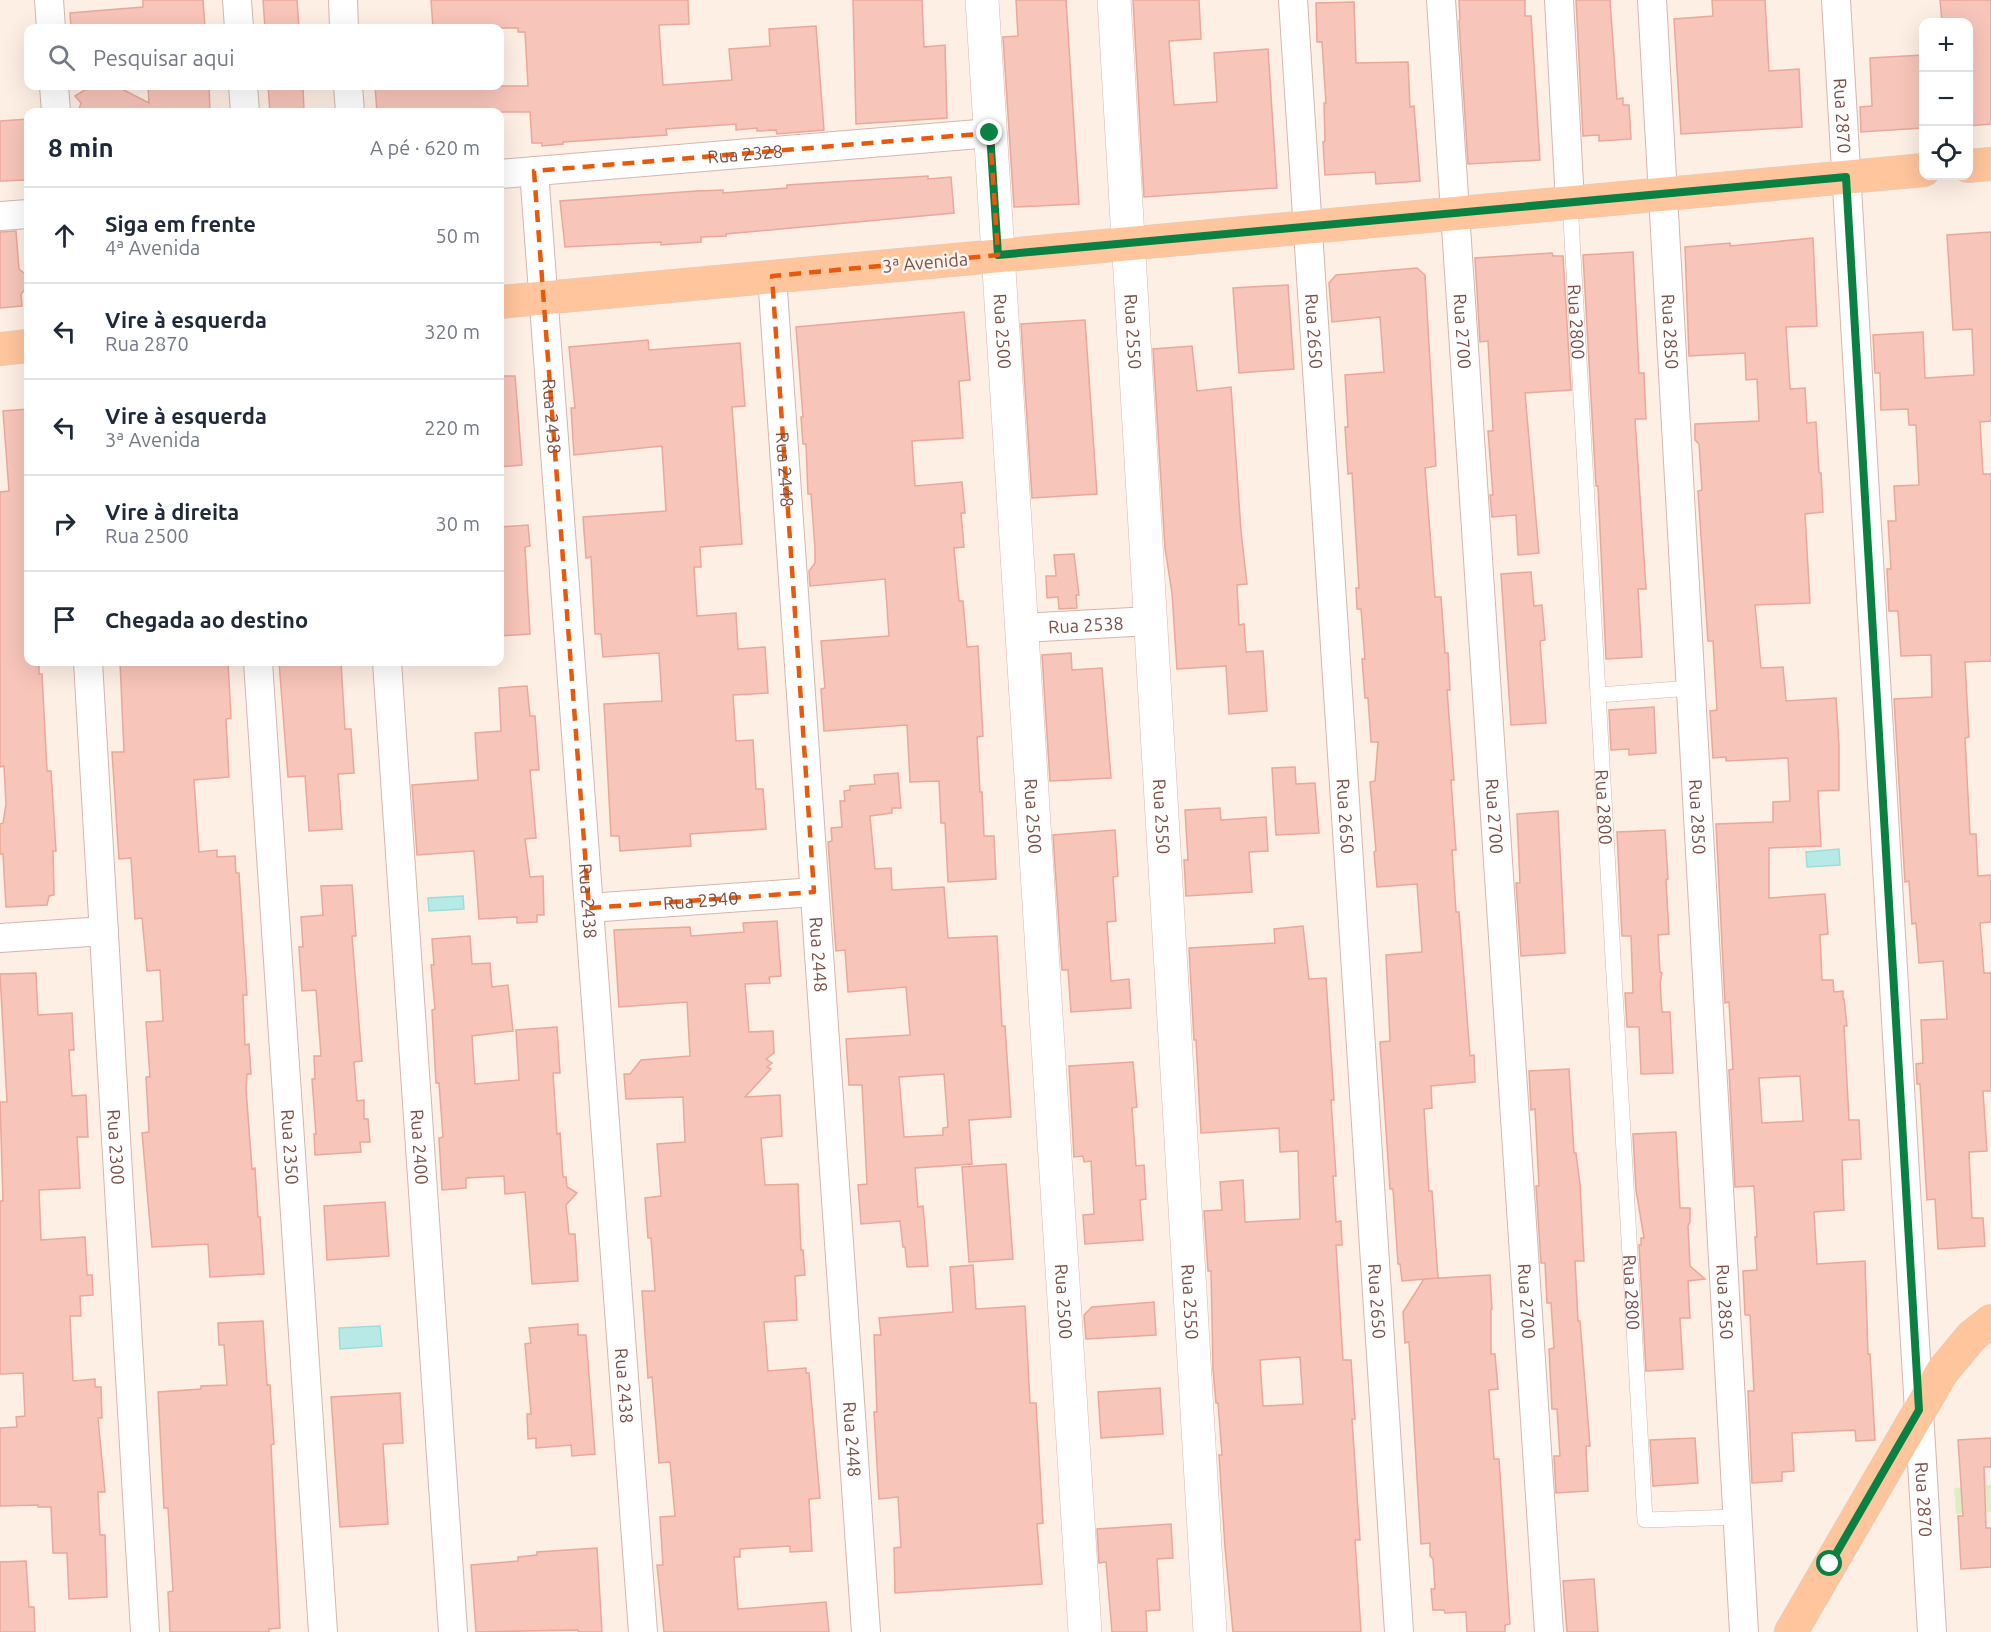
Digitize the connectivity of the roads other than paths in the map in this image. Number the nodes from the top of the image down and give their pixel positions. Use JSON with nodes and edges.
{"nodes":[{"id":1,"x":49,"y":0,"type":"edge"},
{"id":2,"x":237,"y":0,"type":"edge"},
{"id":3,"x":342,"y":0,"type":"edge"},
{"id":4,"x":982,"y":0,"type":"edge"},
{"id":5,"x":1113,"y":0,"type":"edge"},
{"id":6,"x":1293,"y":0,"type":"edge"},
{"id":7,"x":1441,"y":0,"type":"edge"},
{"id":8,"x":1559,"y":0,"type":"edge"},
{"id":9,"x":1652,"y":0,"type":"edge"},
{"id":10,"x":1836,"y":0,"type":"edge"},
{"id":11,"x":51,"y":24,"type":"edge"},
{"id":12,"x":239,"y":24,"type":"edge"},
{"id":13,"x":344,"y":24,"type":"edge"},
{"id":14,"x":54,"y":90,"type":"edge"},
{"id":15,"x":243,"y":90,"type":"edge"},
{"id":16,"x":348,"y":90,"type":"edge"},
{"id":17,"x":56,"y":108,"type":"edge"},
{"id":18,"x":245,"y":108,"type":"edge"},
{"id":19,"x":350,"y":108,"type":"edge"},
{"id":20,"x":990,"y":133,"type":"junction"},
{"id":21,"x":1991,"y":164,"type":"edge"},
{"id":22,"x":1973,"y":166,"type":"edge"},
{"id":23,"x":1919,"y":170,"type":"edge"},
{"id":24,"x":534,"y":171,"type":"junction"},
{"id":25,"x":504,"y":174,"type":"edge"},
{"id":26,"x":1846,"y":177,"type":"junction"},
{"id":27,"x":1663,"y":194,"type":"junction"},
{"id":28,"x":1570,"y":202,"type":"junction"},
{"id":29,"x":1455,"y":213,"type":"junction"},
{"id":30,"x":24,"y":214,"type":"edge"},
{"id":31,"x":0,"y":216,"type":"edge"},
{"id":32,"x":1308,"y":226,"type":"junction"},
{"id":33,"x":1128,"y":243,"type":"junction"},
{"id":34,"x":998,"y":255,"type":"junction"},
{"id":35,"x":772,"y":276,"type":"junction"},
{"id":36,"x":543,"y":297,"type":"junction"},
{"id":37,"x":504,"y":302,"type":"edge"},
{"id":38,"x":24,"y":346,"type":"edge"},
{"id":39,"x":0,"y":349,"type":"edge"},
{"id":40,"x":1150,"y":621,"type":"junction"},
{"id":41,"x":1022,"y":628,"type":"junction"},
{"id":42,"x":87,"y":666,"type":"edge"},
{"id":43,"x":258,"y":666,"type":"edge"},
{"id":44,"x":387,"y":666,"type":"edge"},
{"id":45,"x":1691,"y":688,"type":"junction"},
{"id":46,"x":1598,"y":694,"type":"junction"},
{"id":47,"x":814,"y":892,"type":"junction"},
{"id":48,"x":589,"y":908,"type":"junction"},
{"id":49,"x":104,"y":931,"type":"junction"},
{"id":50,"x":0,"y":938,"type":"edge"},
{"id":51,"x":1991,"y":1321,"type":"edge"},
{"id":52,"x":1919,"y":1410,"type":"junction"},
{"id":53,"x":1737,"y":1517,"type":"junction"},
{"id":54,"x":145,"y":1632,"type":"edge"},
{"id":55,"x":322,"y":1632,"type":"edge"},
{"id":56,"x":453,"y":1632,"type":"edge"},
{"id":57,"x":643,"y":1632,"type":"edge"},
{"id":58,"x":866,"y":1632,"type":"edge"},
{"id":59,"x":1085,"y":1632,"type":"edge"},
{"id":60,"x":1210,"y":1632,"type":"edge"},
{"id":61,"x":1399,"y":1632,"type":"edge"},
{"id":62,"x":1549,"y":1632,"type":"edge"},
{"id":63,"x":1744,"y":1632,"type":"edge"},
{"id":64,"x":1791,"y":1632,"type":"edge"},
{"id":65,"x":1932,"y":1632,"type":"edge"}],
"edges":[{"from":1,"to":11,"type":"street"},
{"from":2,"to":12,"type":"street"},
{"from":3,"to":13,"type":"street"},
{"from":4,"to":20,"type":"main road","name":"Rua 2500"},
{"from":5,"to":33,"type":"main road","name":"Rua 2550"},
{"from":6,"to":32,"type":"street","name":"Rua 2650"},
{"from":7,"to":29,"type":"street","name":"Rua 2700"},
{"from":8,"to":28,"type":"street","name":"Rua 2800"},
{"from":9,"to":27,"type":"street","name":"Rua 2850"},
{"from":10,"to":26,"type":"street","name":"Rua 2870"},
{"from":14,"to":17,"type":"street"},
{"from":15,"to":18,"type":"street"},
{"from":16,"to":19,"type":"street"},
{"from":20,"to":24,"type":"street","name":"Rua 2328"},
{"from":20,"to":34,"type":"main road","name":"Rua 2500"},
{"from":21,"to":22,"type":"main road"},
{"from":23,"to":26,"type":"main road","name":"3ª Avenida"},
{"from":24,"to":25,"type":"street","name":"Rua 2328"},
{"from":24,"to":36,"type":"street","name":"Rua 2438"},
{"from":26,"to":27,"type":"main road","name":"3ª Avenida"},
{"from":26,"to":52,"type":"street","name":"Rua 2870"},
{"from":27,"to":28,"type":"main road","name":"3ª Avenida"},
{"from":27,"to":45,"type":"street","name":"Rua 2850"},
{"from":28,"to":29,"type":"main road","name":"3ª Avenida"},
{"from":28,"to":46,"type":"lane","name":"Rua 2800"},
{"from":29,"to":32,"type":"main road","name":"3ª Avenida"},
{"from":29,"to":62,"type":"street","name":"Rua 2700"},
{"from":30,"to":31,"type":"street"},
{"from":32,"to":33,"type":"main road","name":"3ª Avenida"},
{"from":32,"to":61,"type":"street","name":"Rua 2650"},
{"from":33,"to":34,"type":"main road","name":"3ª Avenida"},
{"from":33,"to":40,"type":"main road","name":"Rua 2550"},
{"from":34,"to":35,"type":"main road","name":"3ª Avenida"},
{"from":34,"to":41,"type":"main road","name":"Rua 2500"},
{"from":35,"to":36,"type":"main road","name":"3ª Avenida"},
{"from":35,"to":47,"type":"street","name":"Rua 2448"},
{"from":36,"to":37,"type":"main road","name":"3ª Avenida"},
{"from":36,"to":48,"type":"street","name":"Rua 2438"},
{"from":38,"to":39,"type":"main road"},
{"from":40,"to":41,"type":"street","name":"Rua 2538"},
{"from":40,"to":60,"type":"main road","name":"Rua 2550"},
{"from":41,"to":59,"type":"main road","name":"Rua 2500"},
{"from":42,"to":49,"type":"street","name":"Rua 2300"},
{"from":43,"to":55,"type":"street","name":"Rua 2350"},
{"from":44,"to":56,"type":"street","name":"Rua 2400"},
{"from":45,"to":46,"type":"lane"},
{"from":45,"to":53,"type":"street","name":"Rua 2850"},
{"from":46,"to":53,"type":"lane","name":"Rua 2800"},
{"from":47,"to":48,"type":"street","name":"Rua 2340"},
{"from":47,"to":58,"type":"street","name":"Rua 2448"},
{"from":48,"to":57,"type":"street","name":"Rua 2438"},
{"from":49,"to":50,"type":"street"},
{"from":49,"to":54,"type":"street","name":"Rua 2300"},
{"from":51,"to":52,"type":"main road"},
{"from":52,"to":64,"type":"main road"},
{"from":52,"to":65,"type":"street","name":"Rua 2870"},
{"from":53,"to":63,"type":"street","name":"Rua 2850"}]}
